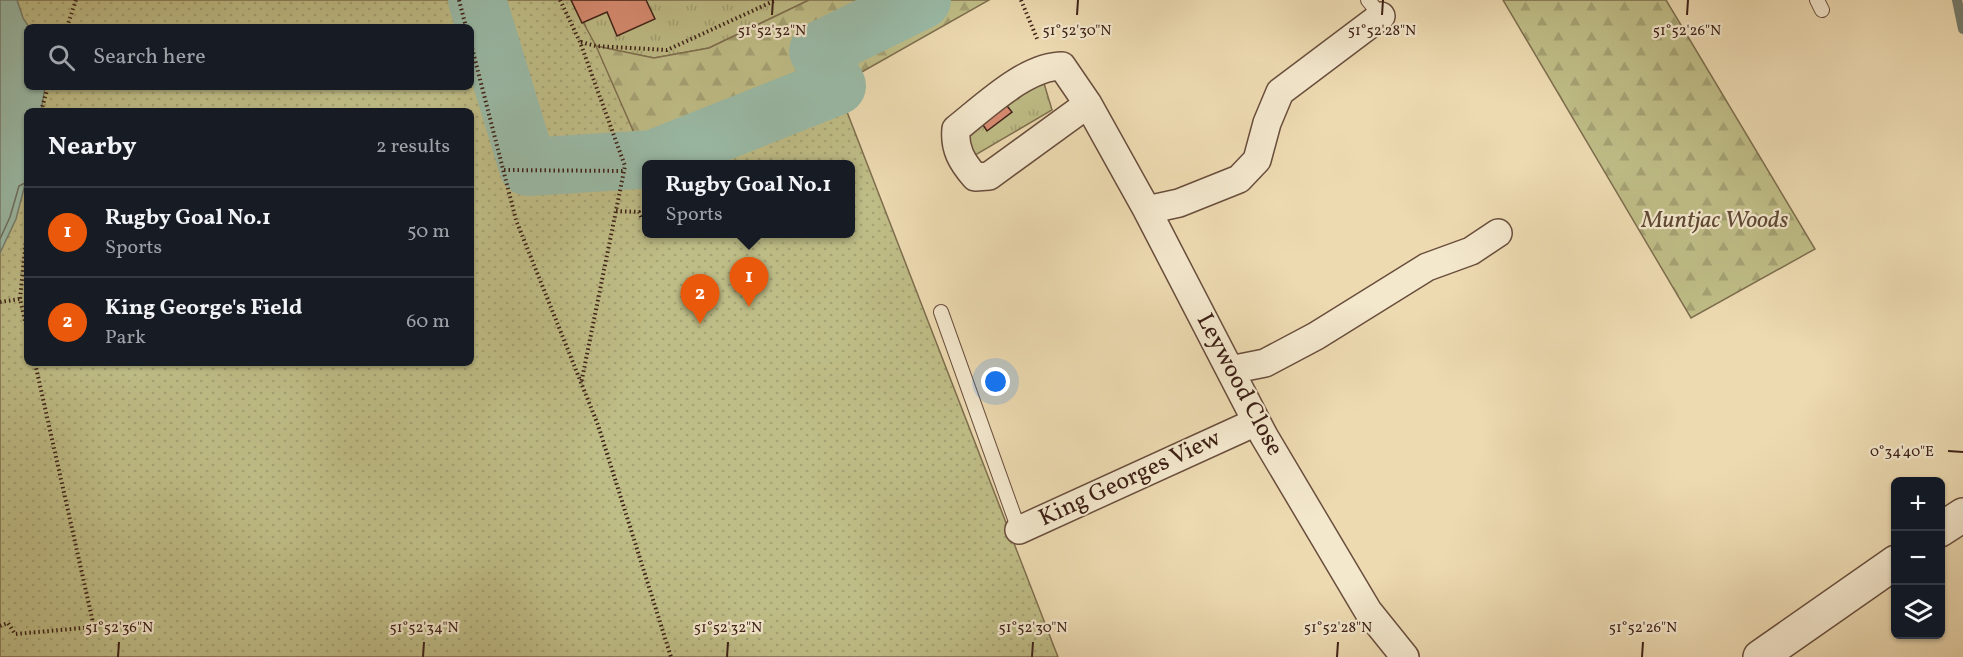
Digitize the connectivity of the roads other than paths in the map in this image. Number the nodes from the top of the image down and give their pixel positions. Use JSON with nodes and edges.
{"nodes":[{"id":1,"x":1375,"y":8,"type":"edge"},
{"id":2,"x":1088,"y":104,"type":"junction"},
{"id":3,"x":1148,"y":210,"type":"junction"},
{"id":4,"x":1498,"y":232,"type":"dead end"},
{"id":5,"x":941,"y":312,"type":"dead end"},
{"id":6,"x":1230,"y":370,"type":"junction"},
{"id":7,"x":1256,"y":422,"type":"junction"},
{"id":8,"x":1963,"y":514,"type":"edge"},
{"id":9,"x":1945,"y":527,"type":"edge"},
{"id":10,"x":1019,"y":530,"type":"joint"},
{"id":11,"x":1891,"y":565,"type":"edge"},
{"id":12,"x":1405,"y":657,"type":"edge"},
{"id":13,"x":1760,"y":657,"type":"edge"}],
"edges":[{"from":1,"to":3,"type":"street"},
{"from":2,"to":2,"type":"street","name":"Leywood Close"},
{"from":2,"to":3,"type":"street","name":"Leywood Close"},
{"from":3,"to":6,"type":"street","name":"Leywood Close"},
{"from":4,"to":6,"type":"street"},
{"from":5,"to":10,"type":"lane","name":"King Georges View"},
{"from":6,"to":7,"type":"street","name":"Leywood Close"},
{"from":7,"to":10,"type":"street","name":"King Georges View"},
{"from":7,"to":12,"type":"street","name":"Leywood Close"},
{"from":8,"to":9,"type":"street"},
{"from":11,"to":13,"type":"street"}]}
